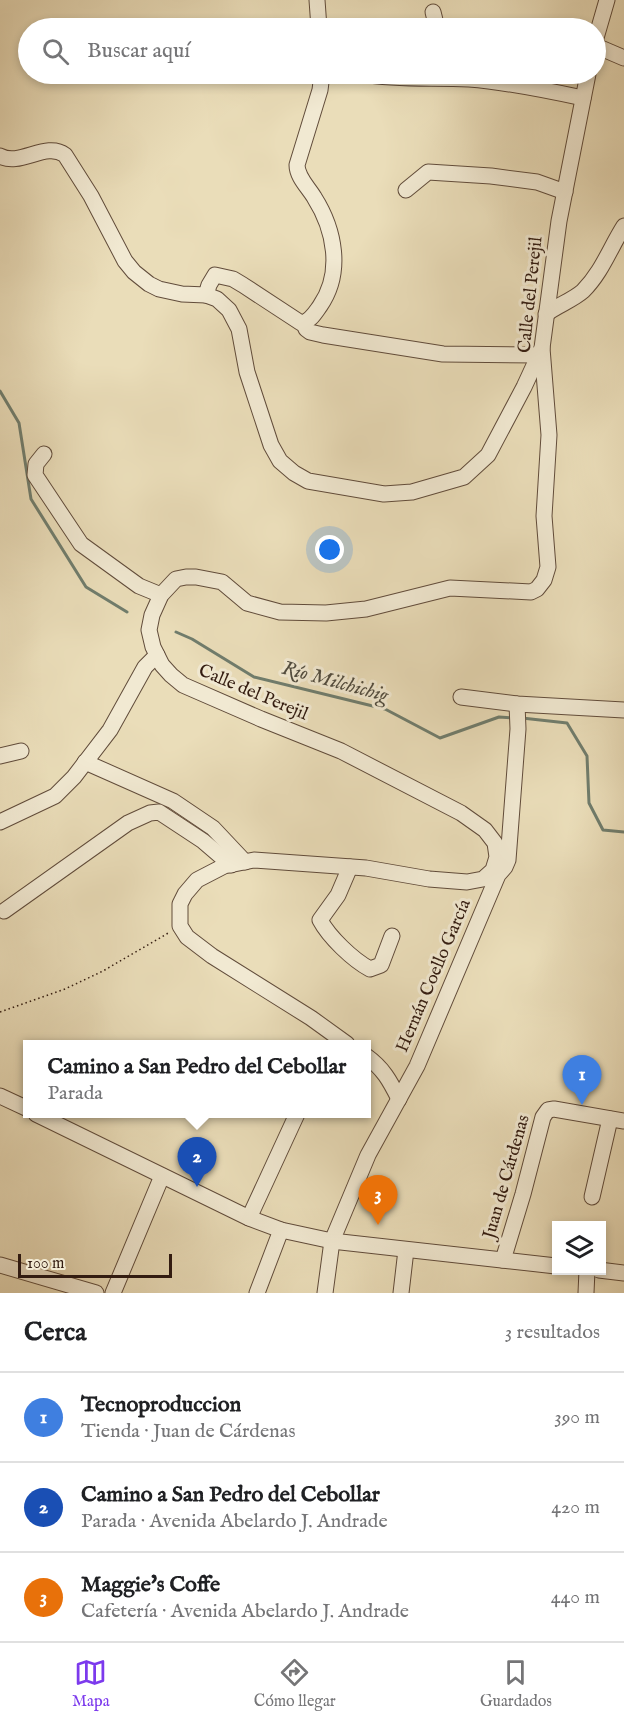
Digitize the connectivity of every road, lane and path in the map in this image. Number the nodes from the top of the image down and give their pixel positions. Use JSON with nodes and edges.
{"nodes":[{"id":1,"x":317,"y":0,"type":"edge"},
{"id":2,"x":607,"y":0,"type":"edge"},
{"id":3,"x":433,"y":12,"type":"dead end"},
{"id":4,"x":318,"y":18,"type":"edge"},
{"id":5,"x":434,"y":18,"type":"edge"},
{"id":6,"x":602,"y":18,"type":"edge"},
{"id":7,"x":606,"y":50,"type":"edge"},
{"id":8,"x":624,"y":58,"type":"edge"},
{"id":9,"x":321,"y":84,"type":"edge"},
{"id":10,"x":504,"y":84,"type":"edge"},
{"id":11,"x":586,"y":84,"type":"edge"},
{"id":12,"x":583,"y":98,"type":"junction"},
{"id":13,"x":0,"y":156,"type":"edge"},
{"id":14,"x":406,"y":190,"type":"dead end"},
{"id":15,"x":565,"y":192,"type":"junction"},
{"id":16,"x":624,"y":226,"type":"edge"},
{"id":17,"x":206,"y":295,"type":"junction"},
{"id":18,"x":546,"y":314,"type":"junction"},
{"id":19,"x":304,"y":323,"type":"junction"},
{"id":20,"x":540,"y":351,"type":"junction"},
{"id":21,"x":44,"y":454,"type":"dead end"},
{"id":22,"x":160,"y":595,"type":"junction"},
{"id":23,"x":157,"y":655,"type":"junction"},
{"id":24,"x":461,"y":697,"type":"dead end"},
{"id":25,"x":517,"y":708,"type":"junction"},
{"id":26,"x":624,"y":710,"type":"edge"},
{"id":27,"x":21,"y":751,"type":"dead end"},
{"id":28,"x":0,"y":756,"type":"edge"},
{"id":29,"x":85,"y":762,"type":"junction"},
{"id":30,"x":0,"y":822,"type":"edge"},
{"id":31,"x":238,"y":863,"type":"junction"},
{"id":32,"x":350,"y":867,"type":"junction"},
{"id":33,"x":496,"y":873,"type":"junction"},
{"id":34,"x":4,"y":911,"type":"dead end"},
{"id":35,"x":180,"y":926,"type":"junction"},
{"id":36,"x":392,"y":936,"type":"dead end"},
{"id":37,"x":0,"y":1012,"type":"edge"},
{"id":38,"x":341,"y":1040,"type":"edge"},
{"id":39,"x":371,"y":1060,"type":"edge"},
{"id":40,"x":0,"y":1096,"type":"edge"},
{"id":41,"x":399,"y":1099,"type":"junction"},
{"id":42,"x":23,"y":1107,"type":"edge"},
{"id":43,"x":46,"y":1118,"type":"edge"},
{"id":44,"x":295,"y":1118,"type":"edge"},
{"id":45,"x":617,"y":1120,"type":"edge"},
{"id":46,"x":162,"y":1176,"type":"junction"},
{"id":47,"x":592,"y":1197,"type":"dead end"},
{"id":48,"x":249,"y":1218,"type":"junction"},
{"id":49,"x":281,"y":1230,"type":"junction"},
{"id":50,"x":332,"y":1241,"type":"junction"},
{"id":51,"x":405,"y":1250,"type":"junction"},
{"id":52,"x":503,"y":1260,"type":"junction"},
{"id":53,"x":0,"y":1265,"type":"edge"},
{"id":54,"x":552,"y":1266,"type":"edge"},
{"id":55,"x":606,"y":1271,"type":"edge"},
{"id":56,"x":624,"y":1273,"type":"edge"},
{"id":57,"x":587,"y":1275,"type":"edge"},
{"id":58,"x":96,"y":1293,"type":"edge"},
{"id":59,"x":113,"y":1293,"type":"edge"},
{"id":60,"x":257,"y":1293,"type":"edge"},
{"id":61,"x":325,"y":1293,"type":"edge"},
{"id":62,"x":401,"y":1293,"type":"edge"},
{"id":63,"x":586,"y":1293,"type":"edge"}],
"edges":[{"from":1,"to":4,"type":"street"},
{"from":2,"to":6,"type":"street"},
{"from":3,"to":5,"type":"street"},
{"from":7,"to":8,"type":"street"},
{"from":9,"to":19,"type":"street"},
{"from":10,"to":12,"type":"street"},
{"from":11,"to":12,"type":"street","name":"Calle del Perejil"},
{"from":12,"to":15,"type":"street","name":"Calle del Perejil"},
{"from":13,"to":17,"type":"street"},
{"from":14,"to":15,"type":"street"},
{"from":15,"to":18,"type":"street","name":"Calle del Perejil"},
{"from":16,"to":18,"type":"street"},
{"from":17,"to":19,"type":"street"},
{"from":17,"to":20,"type":"street"},
{"from":18,"to":20,"type":"street","name":"Calle del Perejil"},
{"from":19,"to":20,"type":"street"},
{"from":20,"to":22,"type":"street","name":"Calle del Perejil"},
{"from":21,"to":22,"type":"street"},
{"from":22,"to":23,"type":"street","name":"Calle del Perejil"},
{"from":23,"to":29,"type":"street"},
{"from":23,"to":33,"type":"street","name":"Calle del Perejil"},
{"from":24,"to":25,"type":"street"},
{"from":25,"to":26,"type":"street"},
{"from":25,"to":33,"type":"street","name":"Hernán Coello García"},
{"from":27,"to":28,"type":"street"},
{"from":29,"to":30,"type":"street"},
{"from":29,"to":31,"type":"street"},
{"from":31,"to":32,"type":"street"},
{"from":31,"to":34,"type":"street"},
{"from":31,"to":35,"type":"street"},
{"from":32,"to":33,"type":"street"},
{"from":32,"to":36,"type":"street"},
{"from":33,"to":41,"type":"street","name":"Hernán Coello García"},
{"from":35,"to":37,"type":"path"},
{"from":35,"to":38,"type":"street"},
{"from":39,"to":41,"type":"street"},
{"from":40,"to":42,"type":"street"},
{"from":41,"to":50,"type":"street","name":"Hernán Coello García"},
{"from":43,"to":46,"type":"street"},
{"from":44,"to":48,"type":"street"},
{"from":45,"to":47,"type":"street"},
{"from":45,"to":52,"type":"street","name":"Juan de Cárdenas"},
{"from":46,"to":48,"type":"street"},
{"from":46,"to":59,"type":"street"},
{"from":48,"to":49,"type":"street"},
{"from":49,"to":50,"type":"street"},
{"from":49,"to":60,"type":"street"},
{"from":50,"to":51,"type":"street"},
{"from":50,"to":61,"type":"street","name":"Hernán Coello García"},
{"from":51,"to":52,"type":"street"},
{"from":51,"to":62,"type":"street"},
{"from":52,"to":54,"type":"street"},
{"from":53,"to":58,"type":"street"},
{"from":55,"to":56,"type":"street"},
{"from":57,"to":63,"type":"street"}]}
